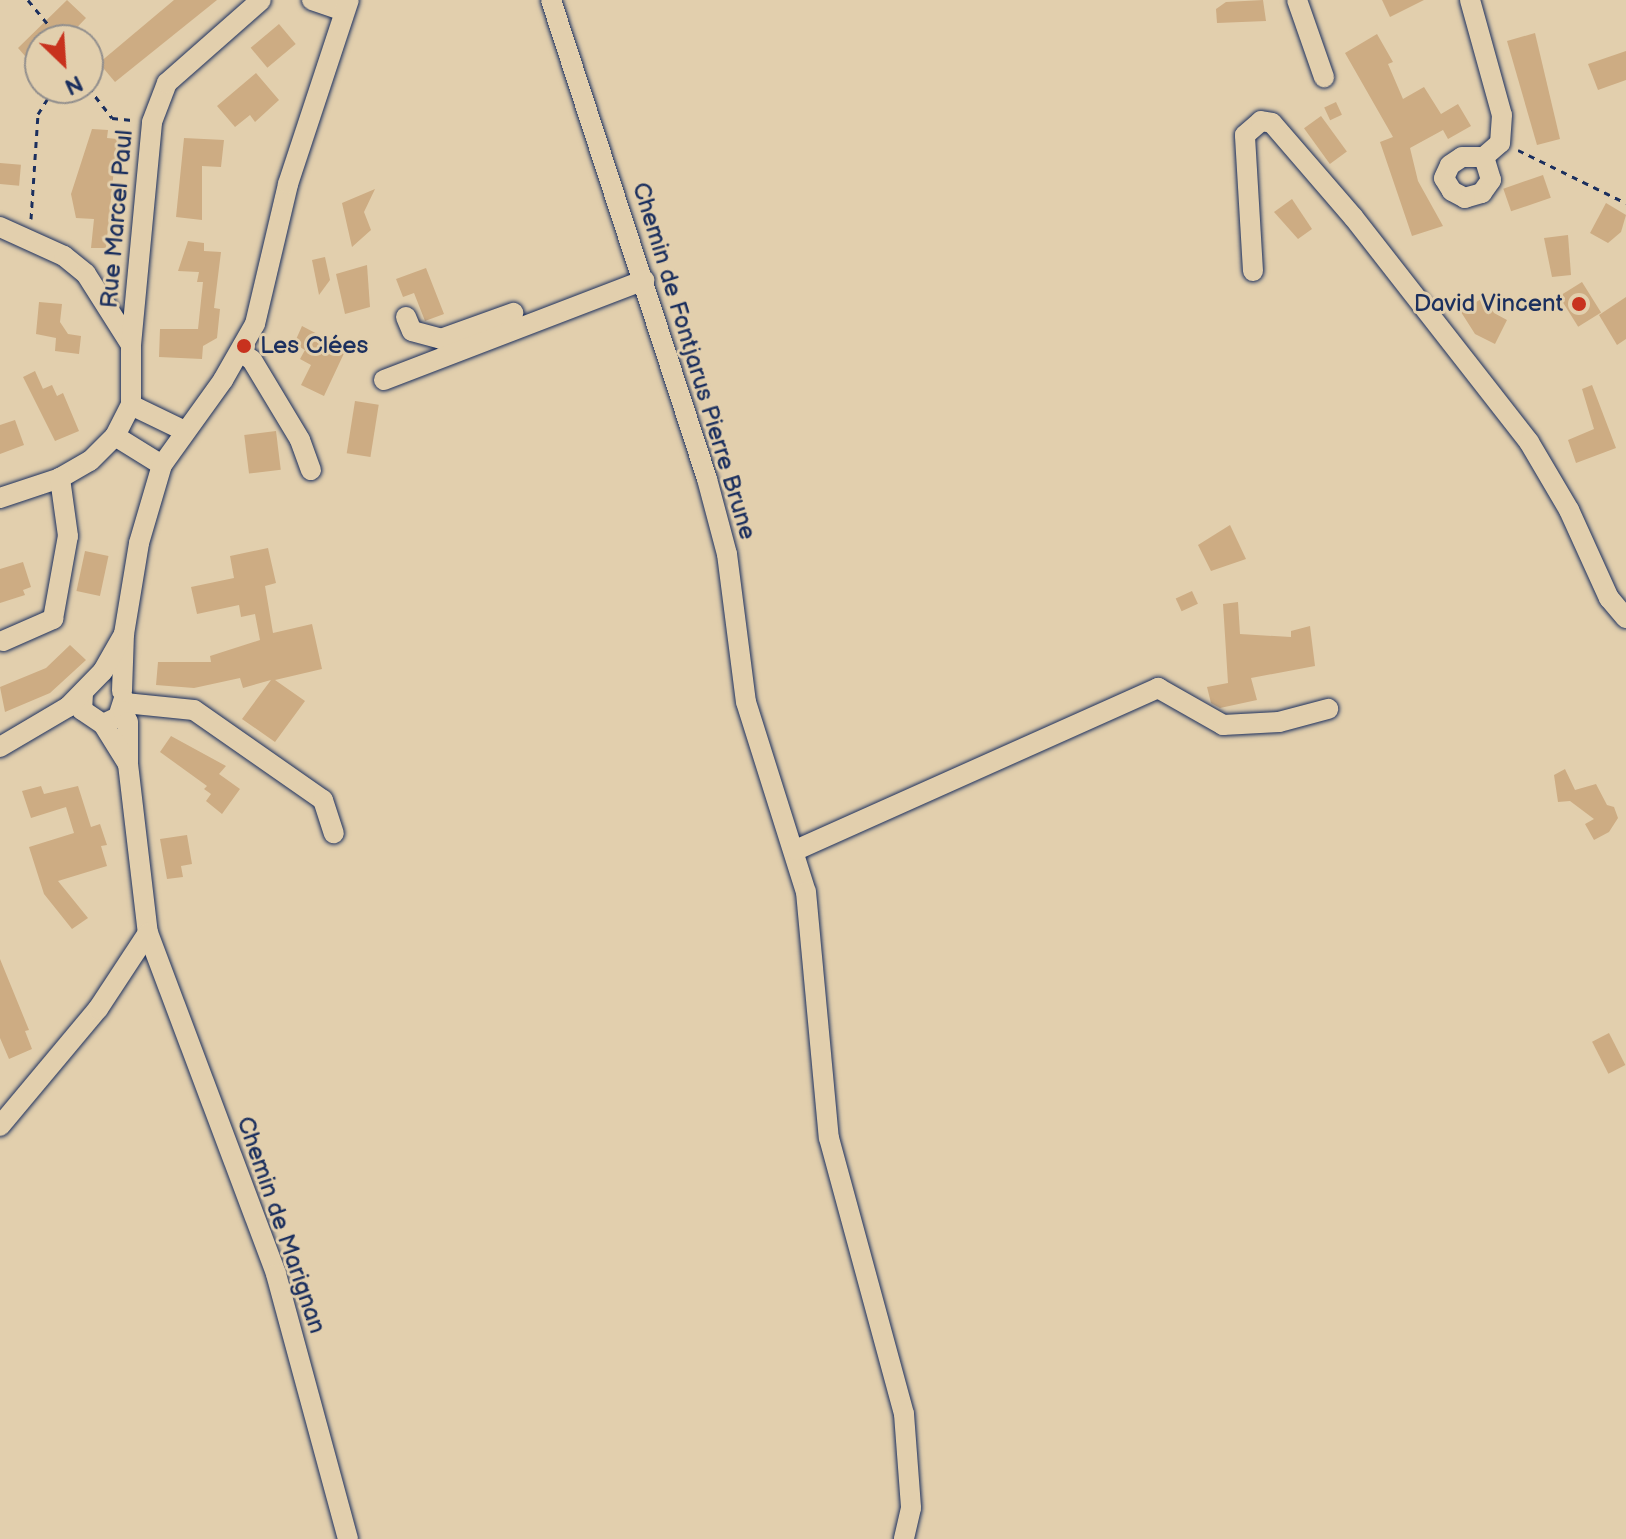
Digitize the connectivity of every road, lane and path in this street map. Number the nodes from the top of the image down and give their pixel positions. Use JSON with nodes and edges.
{"nodes":[{"id":1,"x":28,"y":0,"type":"edge"},
{"id":2,"x":261,"y":0,"type":"edge"},
{"id":3,"x":312,"y":0,"type":"edge"},
{"id":4,"x":551,"y":0,"type":"edge"},
{"id":5,"x":1297,"y":0,"type":"edge"},
{"id":6,"x":1470,"y":0,"type":"edge"},
{"id":7,"x":346,"y":6,"type":"edge"},
{"id":8,"x":48,"y":24,"type":"edge"},
{"id":9,"x":1324,"y":77,"type":"dead end"},
{"id":10,"x":44,"y":104,"type":"edge"},
{"id":11,"x":101,"y":104,"type":"edge"},
{"id":12,"x":152,"y":122,"type":"junction"},
{"id":13,"x":1492,"y":150,"type":"junction"},
{"id":14,"x":1626,"y":203,"type":"edge"},
{"id":15,"x":0,"y":227,"type":"edge"},
{"id":16,"x":24,"y":237,"type":"junction"},
{"id":17,"x":1253,"y":271,"type":"dead end"},
{"id":18,"x":642,"y":273,"type":"junction"},
{"id":19,"x":406,"y":317,"type":"dead end"},
{"id":20,"x":131,"y":345,"type":"junction"},
{"id":21,"x":240,"y":352,"type":"junction"},
{"id":22,"x":384,"y":380,"type":"dead end"},
{"id":23,"x":131,"y":405,"type":"junction"},
{"id":24,"x":183,"y":430,"type":"junction"},
{"id":25,"x":115,"y":436,"type":"junction"},
{"id":26,"x":162,"y":465,"type":"junction"},
{"id":27,"x":311,"y":470,"type":"dead end"},
{"id":28,"x":60,"y":478,"type":"junction"},
{"id":29,"x":0,"y":498,"type":"edge"},
{"id":30,"x":1626,"y":618,"type":"edge"},
{"id":31,"x":124,"y":634,"type":"junction"},
{"id":32,"x":3,"y":641,"type":"dead end"},
{"id":33,"x":89,"y":687,"type":"junction"},
{"id":34,"x":123,"y":702,"type":"junction"},
{"id":35,"x":1328,"y":709,"type":"dead end"},
{"id":36,"x":95,"y":720,"type":"junction"},
{"id":37,"x":48,"y":723,"type":"junction"},
{"id":38,"x":0,"y":747,"type":"edge"},
{"id":39,"x":128,"y":764,"type":"junction"},
{"id":40,"x":334,"y":833,"type":"dead end"},
{"id":41,"x":796,"y":850,"type":"junction"},
{"id":42,"x":148,"y":933,"type":"junction"},
{"id":43,"x":0,"y":1126,"type":"edge"},
{"id":44,"x":348,"y":1539,"type":"edge"},
{"id":45,"x":904,"y":1539,"type":"edge"}],
"edges":[{"from":1,"to":8,"type":"path"},
{"from":2,"to":12,"type":"street","name":"Rue Marcel Paul"},
{"from":3,"to":7,"type":"street"},
{"from":4,"to":18,"type":"street","name":"Chemin de Fontjarus Pierre Brune"},
{"from":5,"to":9,"type":"street"},
{"from":6,"to":13,"type":"street"},
{"from":7,"to":21,"type":"street"},
{"from":10,"to":16,"type":"path"},
{"from":11,"to":12,"type":"path"},
{"from":12,"to":20,"type":"street","name":"Rue Marcel Paul"},
{"from":13,"to":13,"type":"street"},
{"from":13,"to":14,"type":"path"},
{"from":15,"to":16,"type":"street"},
{"from":16,"to":20,"type":"street"},
{"from":17,"to":30,"type":"street"},
{"from":18,"to":19,"type":"street"},
{"from":18,"to":22,"type":"street"},
{"from":18,"to":41,"type":"street","name":"Chemin de Fontjarus Pierre Brune"},
{"from":20,"to":23,"type":"street","name":"Rue Marcel Paul"},
{"from":21,"to":24,"type":"street"},
{"from":21,"to":27,"type":"street"},
{"from":23,"to":24,"type":"street"},
{"from":23,"to":25,"type":"street"},
{"from":24,"to":26,"type":"street"},
{"from":25,"to":26,"type":"street"},
{"from":25,"to":28,"type":"street"},
{"from":26,"to":31,"type":"street"},
{"from":28,"to":29,"type":"street"},
{"from":28,"to":32,"type":"street"},
{"from":31,"to":33,"type":"street"},
{"from":31,"to":34,"type":"street","name":"Chemin de Marignan"},
{"from":33,"to":34,"type":"street"},
{"from":33,"to":36,"type":"street"},
{"from":33,"to":37,"type":"street"},
{"from":34,"to":36,"type":"street"},
{"from":34,"to":39,"type":"street","name":"Chemin de Marignan"},
{"from":34,"to":40,"type":"street"},
{"from":35,"to":41,"type":"street"},
{"from":36,"to":37,"type":"street"},
{"from":36,"to":39,"type":"street"},
{"from":37,"to":38,"type":"street"},
{"from":39,"to":42,"type":"street","name":"Chemin de Marignan"},
{"from":41,"to":45,"type":"street","name":"Chemin de Fontjarus Pierre Brune"},
{"from":42,"to":43,"type":"street"},
{"from":42,"to":44,"type":"street","name":"Chemin de Marignan"}]}
